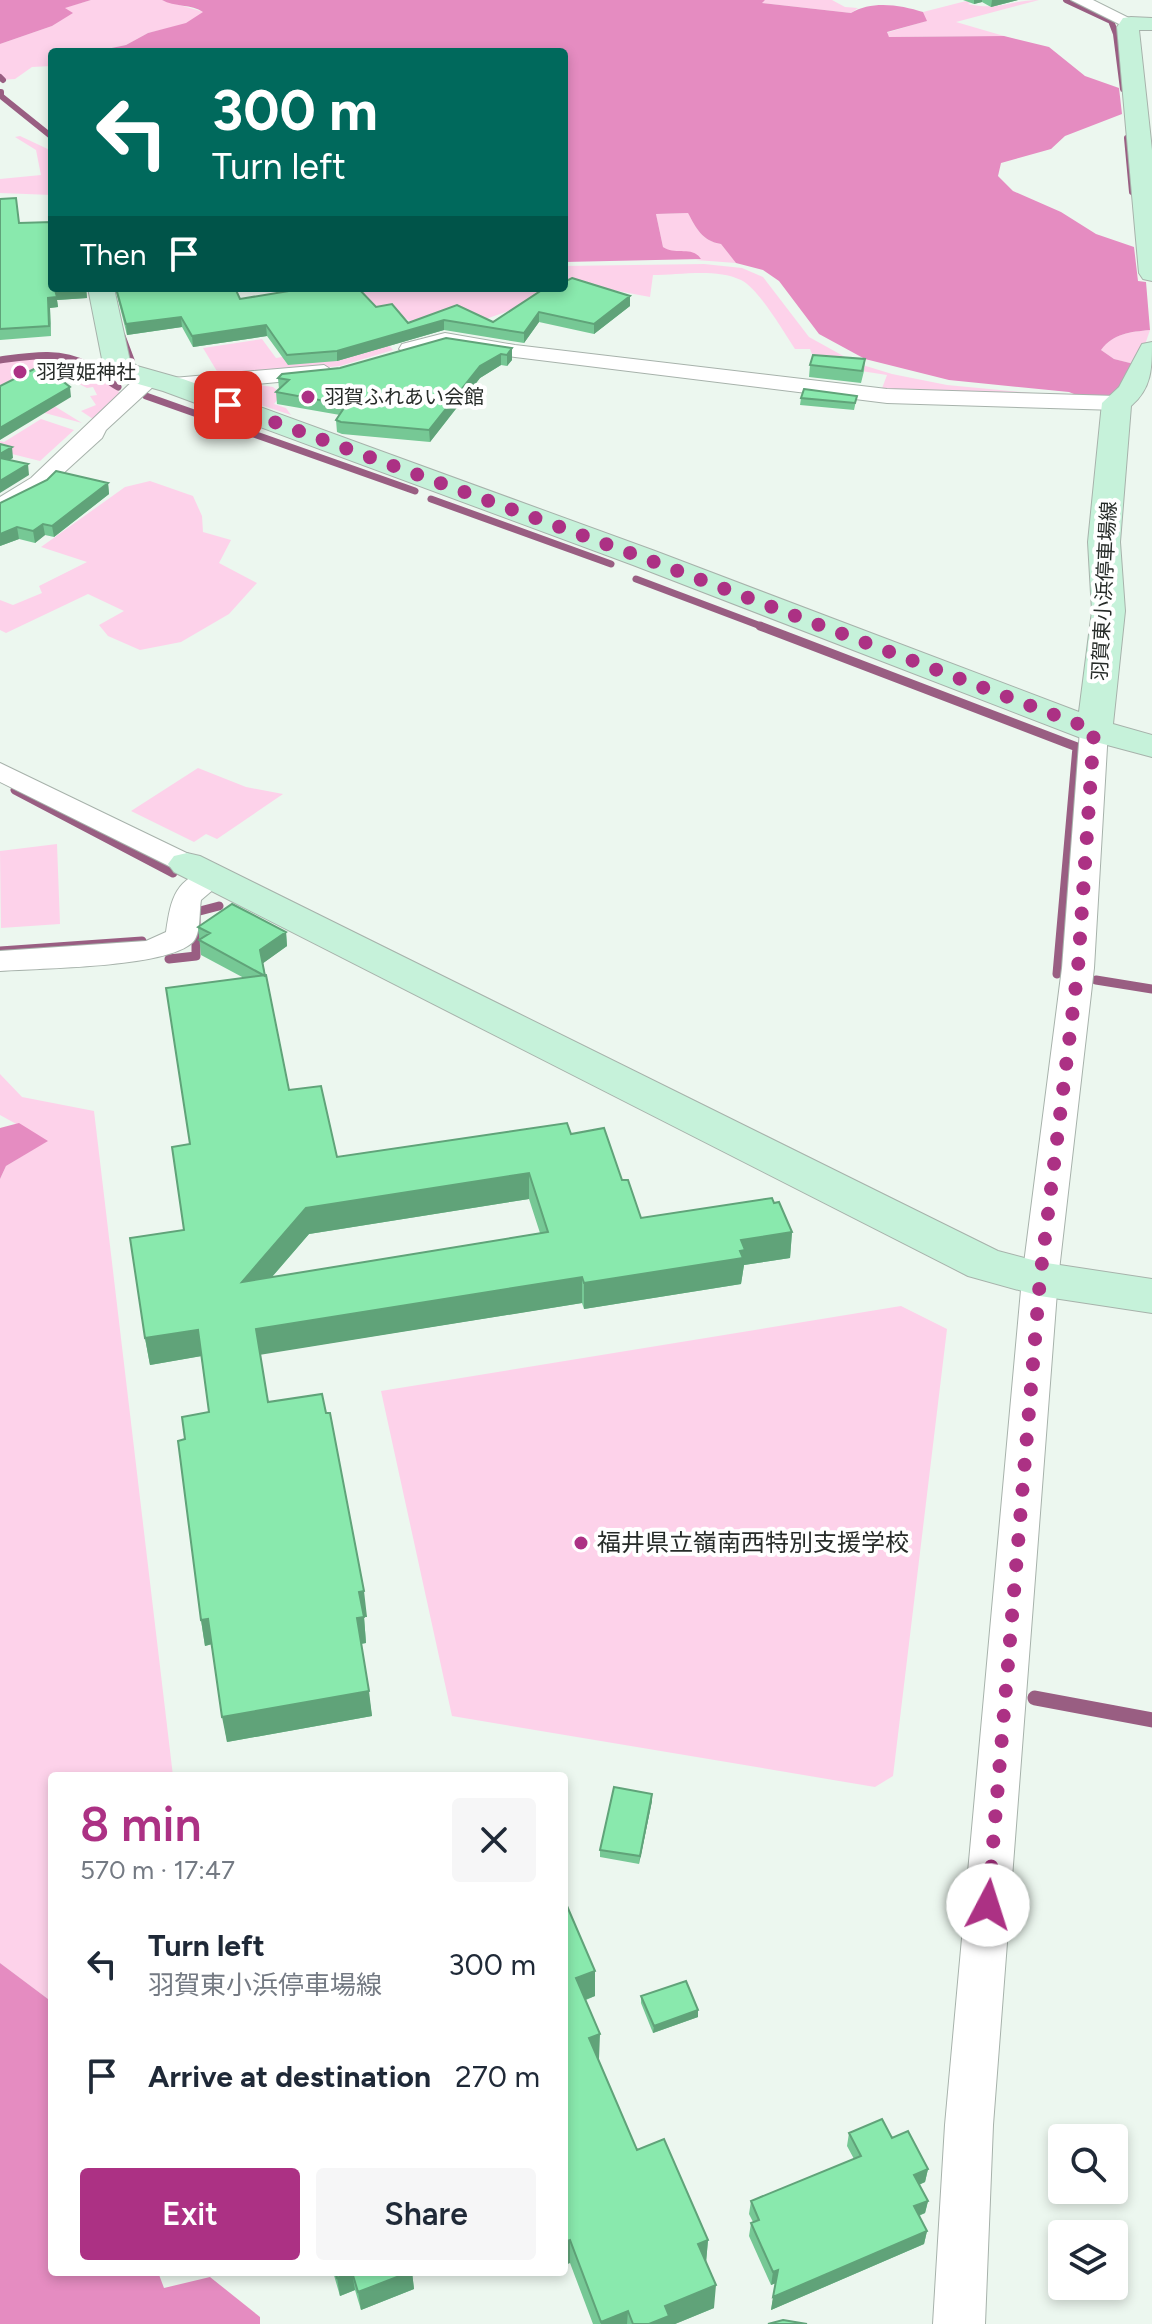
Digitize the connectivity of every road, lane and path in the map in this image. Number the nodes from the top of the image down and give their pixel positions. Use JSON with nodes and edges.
{"nodes":[{"id":1,"x":1079,"y":0,"type":"edge"},
{"id":2,"x":1142,"y":24,"type":"edge"},
{"id":3,"x":1152,"y":273,"type":"edge"},
{"id":4,"x":102,"y":292,"type":"edge"},
{"id":5,"x":1152,"y":350,"type":"edge"},
{"id":6,"x":387,"y":357,"type":"edge"},
{"id":7,"x":351,"y":367,"type":"edge"},
{"id":8,"x":160,"y":382,"type":"junction"},
{"id":9,"x":1117,"y":403,"type":"junction"},
{"id":10,"x":0,"y":507,"type":"edge"},
{"id":11,"x":1094,"y":730,"type":"junction"},
{"id":12,"x":1152,"y":746,"type":"edge"},
{"id":13,"x":0,"y":771,"type":"edge"},
{"id":14,"x":200,"y":871,"type":"junction"},
{"id":15,"x":0,"y":961,"type":"edge"},
{"id":16,"x":1040,"y":1279,"type":"junction"},
{"id":17,"x":1152,"y":1296,"type":"edge"},
{"id":18,"x":959,"y":2324,"type":"edge"}],
"edges":[{"from":1,"to":2,"type":"street"},
{"from":2,"to":3,"type":"main road"},
{"from":4,"to":8,"type":"main road"},
{"from":5,"to":9,"type":"main road"},
{"from":6,"to":9,"type":"street"},
{"from":7,"to":8,"type":"street"},
{"from":8,"to":10,"type":"street"},
{"from":8,"to":11,"type":"main road"},
{"from":9,"to":11,"type":"main road","name":"羽賀東小浜停車場線"},
{"from":11,"to":12,"type":"main road"},
{"from":11,"to":16,"type":"street"},
{"from":13,"to":14,"type":"street"},
{"from":14,"to":15,"type":"street"},
{"from":14,"to":16,"type":"main road"},
{"from":16,"to":17,"type":"main road"},
{"from":16,"to":18,"type":"street"}]}
